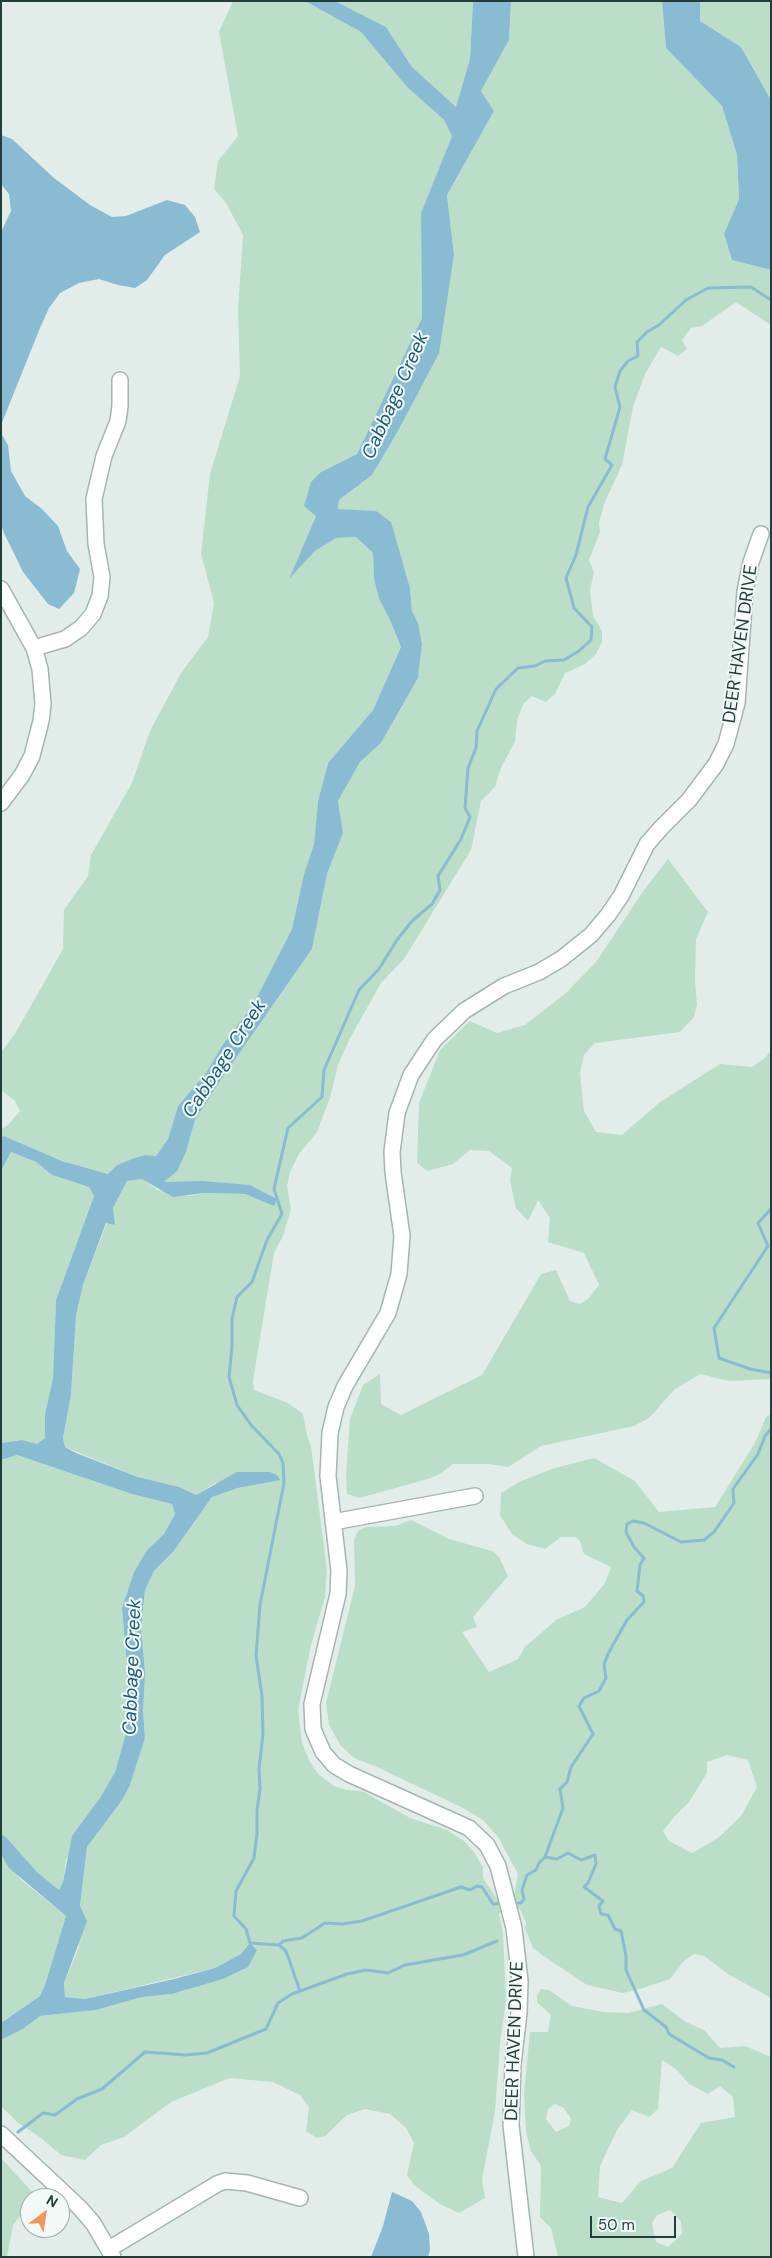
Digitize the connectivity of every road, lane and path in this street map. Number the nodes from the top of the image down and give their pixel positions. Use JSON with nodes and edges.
{"nodes":[{"id":1,"x":120,"y":380,"type":"dead end"},
{"id":2,"x":761,"y":534,"type":"dead end"},
{"id":3,"x":1,"y":589,"type":"edge"},
{"id":4,"x":34,"y":648,"type":"junction"},
{"id":5,"x":1,"y":803,"type":"edge"},
{"id":6,"x":475,"y":1496,"type":"dead end"},
{"id":7,"x":333,"y":1522,"type":"junction"},
{"id":8,"x":1,"y":2134,"type":"edge"},
{"id":9,"x":300,"y":2198,"type":"dead end"},
{"id":10,"x":111,"y":2253,"type":"edge"},
{"id":11,"x":526,"y":2257,"type":"edge"}],
"edges":[{"from":1,"to":4,"type":"street"},
{"from":2,"to":7,"type":"street","name":"DEER HAVEN DRIVE"},
{"from":3,"to":4,"type":"street"},
{"from":4,"to":5,"type":"street"},
{"from":6,"to":7,"type":"street"},
{"from":7,"to":11,"type":"street","name":"DEER HAVEN DRIVE"},
{"from":8,"to":10,"type":"street"},
{"from":9,"to":10,"type":"street"}]}
